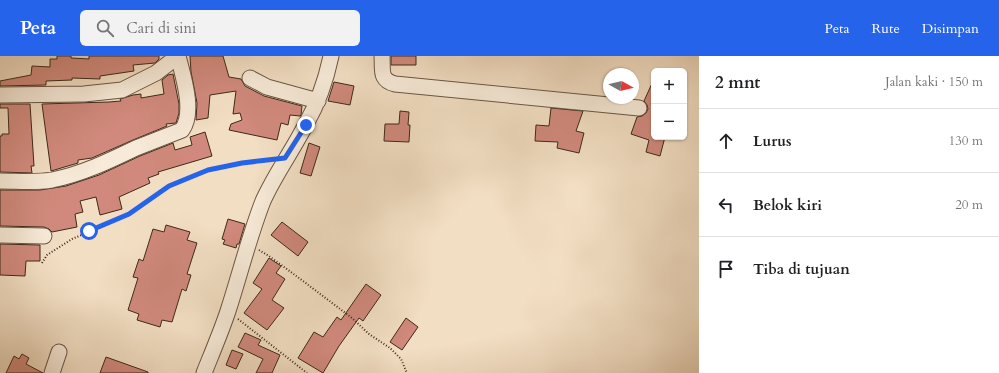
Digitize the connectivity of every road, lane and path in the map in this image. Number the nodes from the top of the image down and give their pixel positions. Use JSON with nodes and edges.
{"nodes":[{"id":1,"x":178,"y":56,"type":"edge"},
{"id":2,"x":331,"y":56,"type":"edge"},
{"id":3,"x":382,"y":56,"type":"edge"},
{"id":4,"x":250,"y":78,"type":"dead end"},
{"id":5,"x":0,"y":95,"type":"edge"},
{"id":6,"x":318,"y":101,"type":"junction"},
{"id":7,"x":639,"y":108,"type":"dead end"},
{"id":8,"x":283,"y":164,"type":"junction"},
{"id":9,"x":0,"y":181,"type":"edge"},
{"id":10,"x":0,"y":235,"type":"edge"},
{"id":11,"x":44,"y":236,"type":"dead end"},
{"id":12,"x":248,"y":244,"type":"junction"},
{"id":13,"x":42,"y":263,"type":"dead end"},
{"id":14,"x":228,"y":311,"type":"junction"},
{"id":15,"x":59,"y":352,"type":"dead end"},
{"id":16,"x":52,"y":373,"type":"edge"},
{"id":17,"x":204,"y":373,"type":"edge"},
{"id":18,"x":307,"y":373,"type":"edge"},
{"id":19,"x":407,"y":373,"type":"edge"}],
"edges":[{"from":1,"to":5,"type":"street"},
{"from":1,"to":9,"type":"street"},
{"from":2,"to":6,"type":"street"},
{"from":3,"to":7,"type":"street"},
{"from":4,"to":6,"type":"street"},
{"from":6,"to":8,"type":"street"},
{"from":8,"to":12,"type":"street"},
{"from":8,"to":13,"type":"path"},
{"from":10,"to":11,"type":"street"},
{"from":12,"to":14,"type":"street"},
{"from":12,"to":19,"type":"path"},
{"from":14,"to":17,"type":"street"},
{"from":14,"to":18,"type":"path"},
{"from":15,"to":16,"type":"street"}]}
